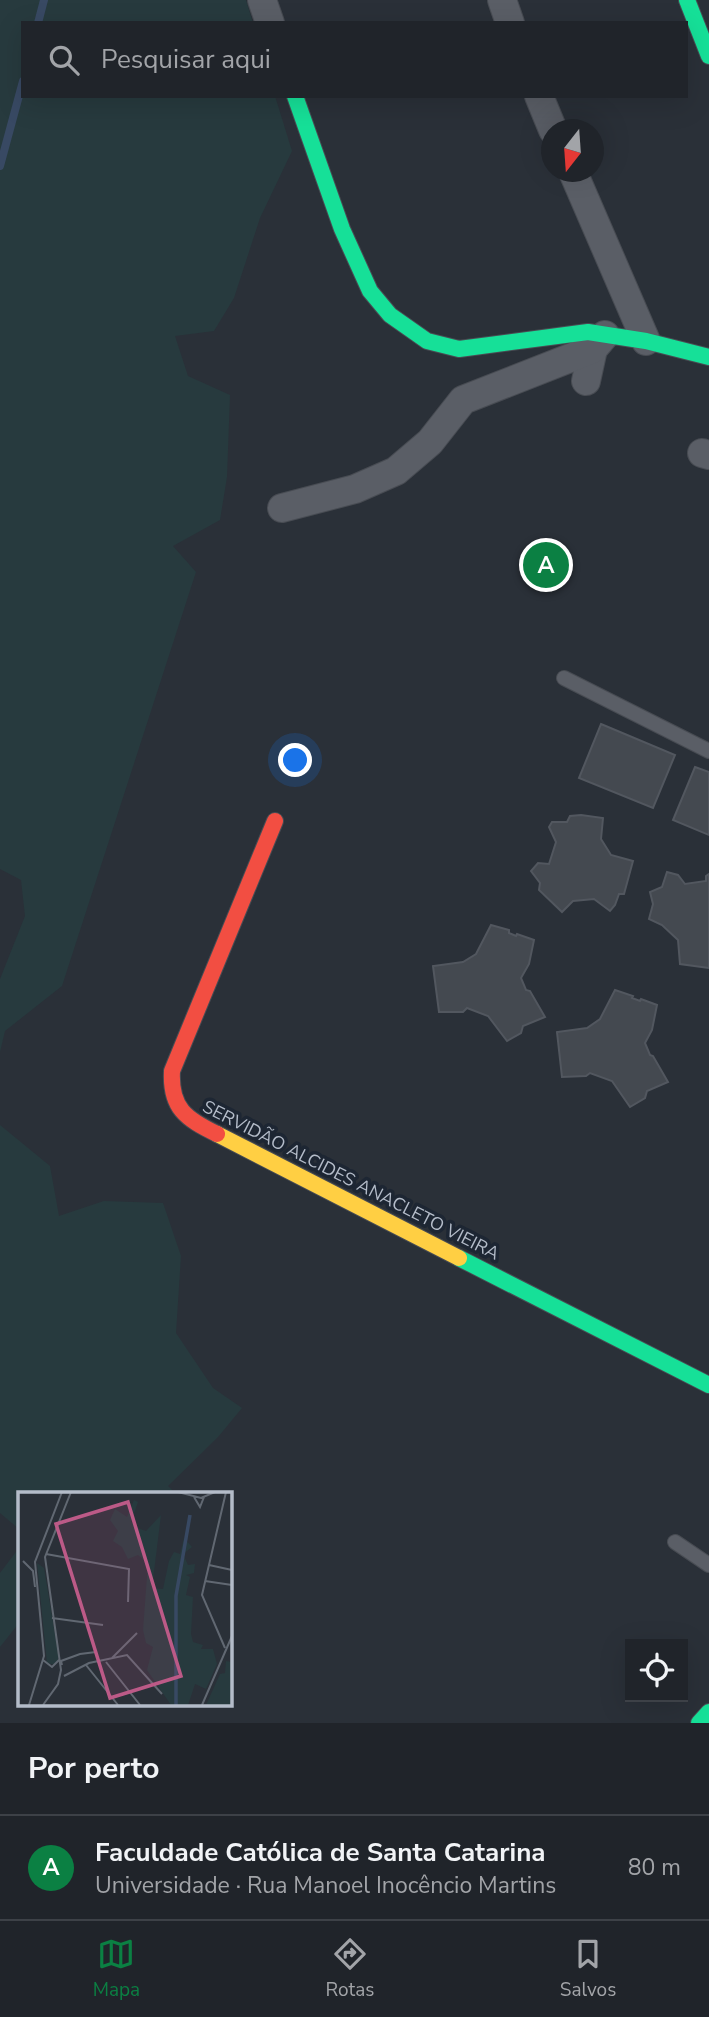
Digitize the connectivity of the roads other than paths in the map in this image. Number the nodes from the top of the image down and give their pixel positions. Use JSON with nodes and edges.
{"nodes":[{"id":1,"x":262,"y":0,"type":"edge"},
{"id":2,"x":502,"y":0,"type":"edge"},
{"id":3,"x":687,"y":0,"type":"edge"},
{"id":4,"x":269,"y":21,"type":"edge"},
{"id":5,"x":509,"y":21,"type":"edge"},
{"id":6,"x":709,"y":56,"type":"edge"},
{"id":7,"x":296,"y":98,"type":"edge"},
{"id":8,"x":540,"y":98,"type":"edge"},
{"id":9,"x":548,"y":119,"type":"edge"},
{"id":10,"x":578,"y":182,"type":"edge"},
{"id":11,"x":646,"y":341,"type":"junction"},
{"id":12,"x":599,"y":342,"type":"junction"},
{"id":13,"x":709,"y":358,"type":"edge"},
{"id":14,"x":586,"y":381,"type":"dead end"},
{"id":15,"x":282,"y":508,"type":"dead end"},
{"id":16,"x":564,"y":678,"type":"dead end"},
{"id":17,"x":709,"y":751,"type":"edge"},
{"id":18,"x":275,"y":821,"type":"dead end"},
{"id":19,"x":709,"y":1385,"type":"edge"},
{"id":20,"x":675,"y":1542,"type":"dead end"},
{"id":21,"x":709,"y":1565,"type":"edge"},
{"id":22,"x":709,"y":1712,"type":"edge"},
{"id":23,"x":699,"y":1723,"type":"edge"}],
"edges":[{"from":1,"to":4,"type":"street"},
{"from":2,"to":5,"type":"street"},
{"from":3,"to":6,"type":"street"},
{"from":7,"to":12,"type":"street"},
{"from":8,"to":9,"type":"street"},
{"from":10,"to":11,"type":"street"},
{"from":11,"to":12,"type":"street"},
{"from":11,"to":13,"type":"street"},
{"from":12,"to":14,"type":"street"},
{"from":12,"to":15,"type":"street"},
{"from":16,"to":17,"type":"lane"},
{"from":18,"to":19,"type":"street","name":"SERVIDÃO ALCIDES ANACLETO VIEIRA"},
{"from":20,"to":21,"type":"lane"},
{"from":22,"to":23,"type":"street"}]}
